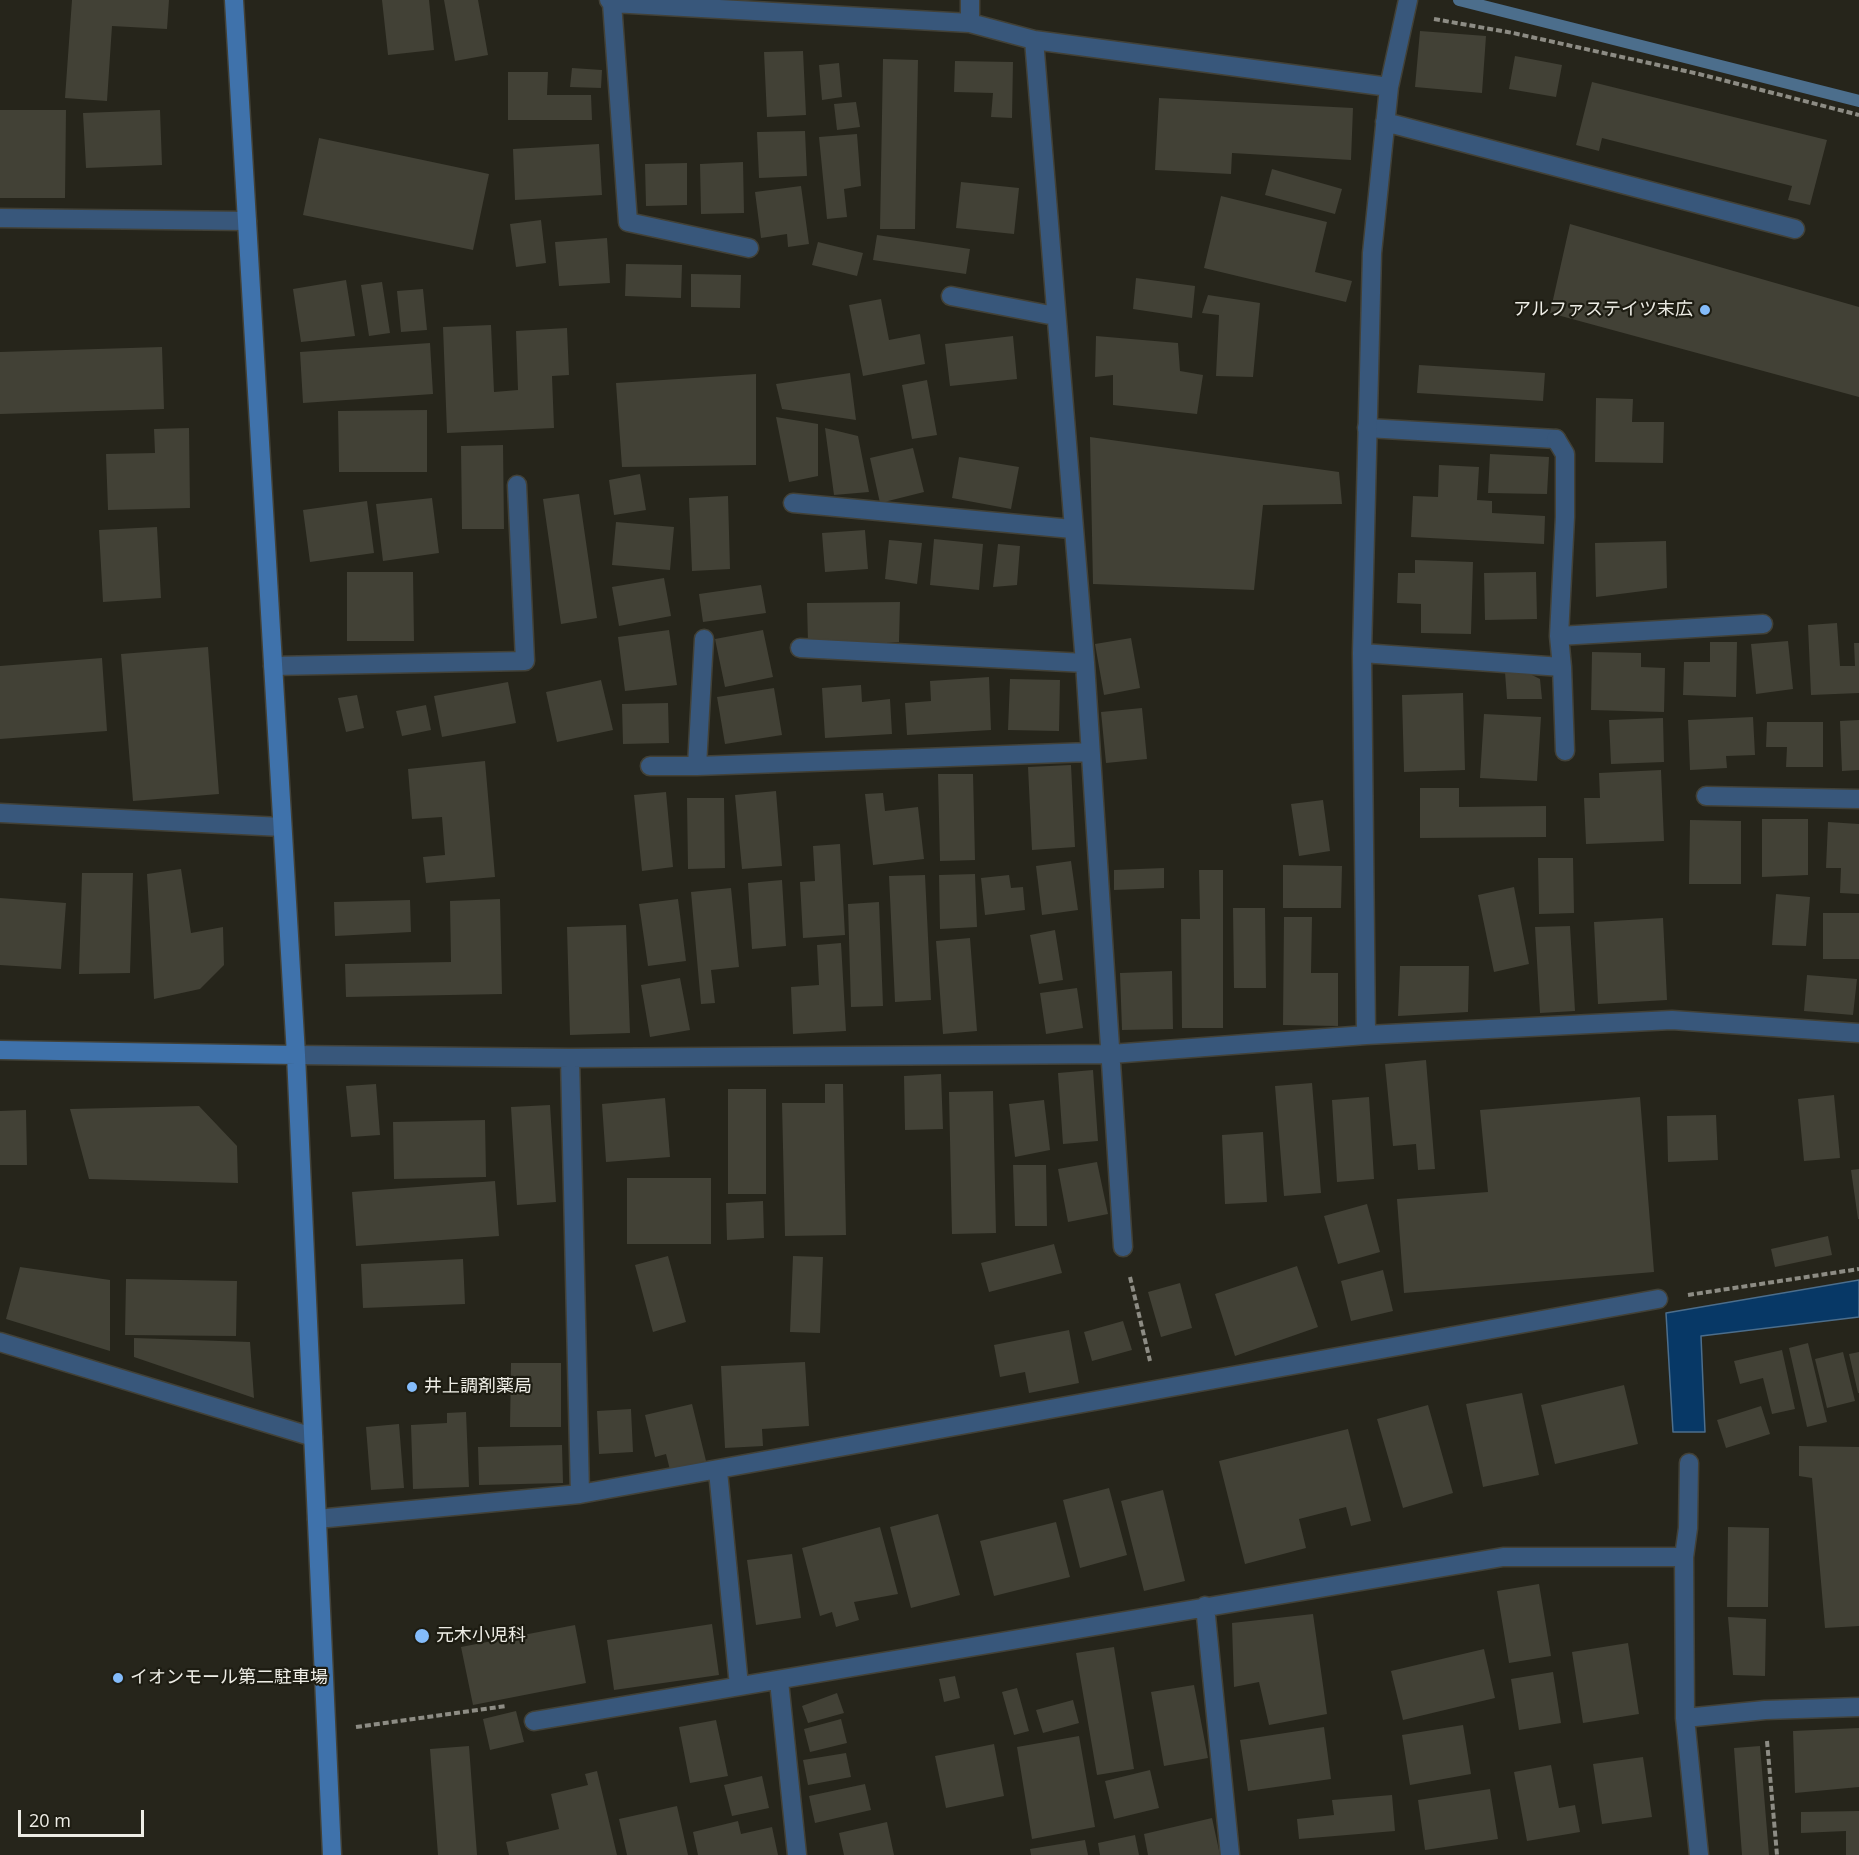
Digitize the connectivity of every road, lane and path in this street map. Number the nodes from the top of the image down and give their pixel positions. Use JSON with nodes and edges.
{"nodes":[{"id":1,"x":234,"y":0,"type":"edge"},
{"id":2,"x":970,"y":0,"type":"edge"},
{"id":3,"x":610,"y":2,"type":"edge"},
{"id":4,"x":1407,"y":7,"type":"edge"},
{"id":5,"x":970,"y":23,"type":"junction"},
{"id":6,"x":1034,"y":40,"type":"junction"},
{"id":7,"x":1389,"y":87,"type":"junction"},
{"id":8,"x":1859,"y":115,"type":"edge"},
{"id":9,"x":1385,"y":122,"type":"junction"},
{"id":10,"x":0,"y":218,"type":"edge"},
{"id":11,"x":247,"y":221,"type":"junction"},
{"id":12,"x":1795,"y":229,"type":"dead end"},
{"id":13,"x":749,"y":248,"type":"dead end"},
{"id":14,"x":951,"y":296,"type":"dead end"},
{"id":15,"x":1055,"y":316,"type":"junction"},
{"id":16,"x":1367,"y":428,"type":"junction"},
{"id":17,"x":517,"y":485,"type":"dead end"},
{"id":18,"x":793,"y":503,"type":"dead end"},
{"id":19,"x":1072,"y":529,"type":"junction"},
{"id":20,"x":1763,"y":624,"type":"dead end"},
{"id":21,"x":1559,"y":636,"type":"junction"},
{"id":22,"x":704,"y":639,"type":"dead end"},
{"id":23,"x":800,"y":648,"type":"dead end"},
{"id":24,"x":1362,"y":653,"type":"junction"},
{"id":25,"x":1085,"y":663,"type":"junction"},
{"id":26,"x":273,"y":666,"type":"junction"},
{"id":27,"x":1562,"y":668,"type":"junction"},
{"id":28,"x":1565,"y":751,"type":"dead end"},
{"id":29,"x":1090,"y":752,"type":"junction"},
{"id":30,"x":650,"y":766,"type":"dead end"},
{"id":31,"x":698,"y":766,"type":"junction"},
{"id":32,"x":1706,"y":796,"type":"dead end"},
{"id":33,"x":1859,"y":799,"type":"edge"},
{"id":34,"x":0,"y":813,"type":"edge"},
{"id":35,"x":282,"y":827,"type":"junction"},
{"id":36,"x":1859,"y":1033,"type":"edge"},
{"id":37,"x":1366,"y":1035,"type":"junction"},
{"id":38,"x":0,"y":1050,"type":"edge"},
{"id":39,"x":1110,"y":1054,"type":"junction"},
{"id":40,"x":296,"y":1055,"type":"junction"},
{"id":41,"x":570,"y":1058,"type":"junction"},
{"id":42,"x":1123,"y":1248,"type":"joint"},
{"id":43,"x":1859,"y":1269,"type":"edge"},
{"id":44,"x":1659,"y":1299,"type":"joint"},
{"id":45,"x":0,"y":1342,"type":"edge"},
{"id":46,"x":1157,"y":1390,"type":"junction"},
{"id":47,"x":313,"y":1437,"type":"junction"},
{"id":48,"x":1689,"y":1463,"type":"dead end"},
{"id":49,"x":718,"y":1471,"type":"junction"},
{"id":50,"x":580,"y":1494,"type":"junction"},
{"id":51,"x":316,"y":1519,"type":"junction"},
{"id":52,"x":1684,"y":1557,"type":"junction"},
{"id":53,"x":1205,"y":1606,"type":"junction"},
{"id":54,"x":779,"y":1681,"type":"junction"},
{"id":55,"x":739,"y":1686,"type":"junction"},
{"id":56,"x":1859,"y":1707,"type":"edge"},
{"id":57,"x":1765,"y":1710,"type":"junction"},
{"id":58,"x":1685,"y":1718,"type":"junction"},
{"id":59,"x":534,"y":1721,"type":"joint"},
{"id":60,"x":326,"y":1731,"type":"junction"},
{"id":61,"x":332,"y":1855,"type":"edge"},
{"id":62,"x":797,"y":1855,"type":"edge"},
{"id":63,"x":1230,"y":1855,"type":"edge"},
{"id":64,"x":1699,"y":1855,"type":"edge"},
{"id":65,"x":1777,"y":1855,"type":"edge"}],
"edges":[{"from":1,"to":11,"type":"street"},
{"from":2,"to":5,"type":"street"},
{"from":3,"to":5,"type":"street"},
{"from":3,"to":13,"type":"street"},
{"from":4,"to":7,"type":"street"},
{"from":4,"to":8,"type":"path"},
{"from":5,"to":6,"type":"street"},
{"from":6,"to":7,"type":"street"},
{"from":6,"to":15,"type":"street"},
{"from":7,"to":9,"type":"street"},
{"from":9,"to":12,"type":"street"},
{"from":9,"to":16,"type":"street"},
{"from":10,"to":11,"type":"street"},
{"from":11,"to":26,"type":"street"},
{"from":14,"to":15,"type":"street"},
{"from":15,"to":19,"type":"street"},
{"from":16,"to":21,"type":"street"},
{"from":16,"to":24,"type":"street"},
{"from":17,"to":26,"type":"street"},
{"from":18,"to":19,"type":"street"},
{"from":19,"to":25,"type":"street"},
{"from":20,"to":21,"type":"street"},
{"from":21,"to":27,"type":"street"},
{"from":22,"to":31,"type":"street"},
{"from":23,"to":25,"type":"street"},
{"from":24,"to":27,"type":"street"},
{"from":24,"to":37,"type":"street"},
{"from":25,"to":29,"type":"street"},
{"from":26,"to":35,"type":"street"},
{"from":27,"to":28,"type":"street"},
{"from":29,"to":31,"type":"street"},
{"from":29,"to":39,"type":"street"},
{"from":30,"to":31,"type":"street"},
{"from":32,"to":33,"type":"street"},
{"from":34,"to":35,"type":"street"},
{"from":35,"to":40,"type":"street"},
{"from":36,"to":37,"type":"street"},
{"from":37,"to":39,"type":"street"},
{"from":38,"to":40,"type":"street"},
{"from":39,"to":41,"type":"street"},
{"from":39,"to":42,"type":"street"},
{"from":40,"to":41,"type":"street"},
{"from":40,"to":47,"type":"street"},
{"from":41,"to":50,"type":"street"},
{"from":42,"to":46,"type":"path"},
{"from":43,"to":44,"type":"path"},
{"from":44,"to":46,"type":"street"},
{"from":45,"to":47,"type":"street"},
{"from":46,"to":49,"type":"street"},
{"from":47,"to":51,"type":"street"},
{"from":48,"to":52,"type":"street"},
{"from":49,"to":50,"type":"street"},
{"from":49,"to":55,"type":"street"},
{"from":50,"to":51,"type":"street"},
{"from":51,"to":60,"type":"street"},
{"from":52,"to":53,"type":"street"},
{"from":52,"to":58,"type":"street"},
{"from":53,"to":54,"type":"street"},
{"from":53,"to":63,"type":"street"},
{"from":54,"to":55,"type":"street"},
{"from":54,"to":62,"type":"street"},
{"from":55,"to":59,"type":"street"},
{"from":56,"to":57,"type":"street"},
{"from":57,"to":58,"type":"street"},
{"from":57,"to":65,"type":"path"},
{"from":58,"to":64,"type":"street"},
{"from":59,"to":60,"type":"path"},
{"from":60,"to":61,"type":"street"}]}
